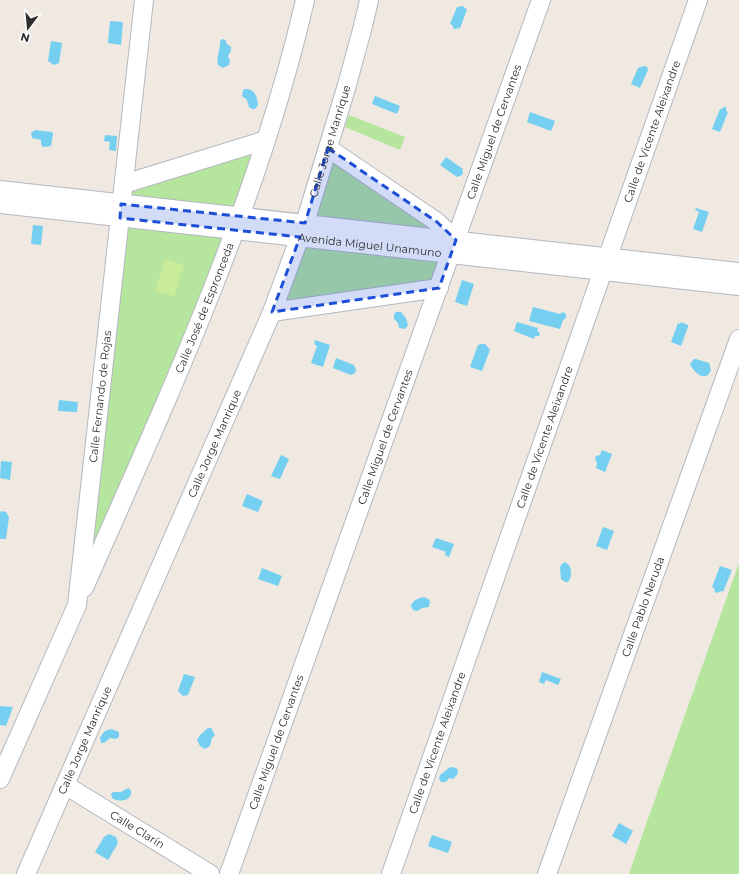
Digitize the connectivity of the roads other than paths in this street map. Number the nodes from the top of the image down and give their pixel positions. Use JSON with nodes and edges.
{"nodes":[{"id":1,"x":144,"y":0,"type":"edge"},
{"id":2,"x":304,"y":0,"type":"edge"},
{"id":3,"x":369,"y":0,"type":"edge"},
{"id":4,"x":541,"y":0,"type":"edge"},
{"id":5,"x":698,"y":0,"type":"edge"},
{"id":6,"x":266,"y":140,"type":"junction"},
{"id":7,"x":328,"y":148,"type":"junction"},
{"id":8,"x":124,"y":184,"type":"junction"},
{"id":9,"x":0,"y":190,"type":"edge"},
{"id":10,"x":0,"y":204,"type":"edge"},
{"id":11,"x":121,"y":211,"type":"junction"},
{"id":12,"x":237,"y":223,"type":"junction"},
{"id":13,"x":303,"y":230,"type":"junction"},
{"id":14,"x":453,"y":247,"type":"junction"},
{"id":15,"x":605,"y":264,"type":"junction"},
{"id":16,"x":739,"y":272,"type":"edge"},
{"id":17,"x":739,"y":286,"type":"edge"},
{"id":18,"x":439,"y":288,"type":"junction"},
{"id":19,"x":272,"y":312,"type":"junction"},
{"id":20,"x":739,"y":339,"type":"edge"},
{"id":21,"x":77,"y":606,"type":"junction"},
{"id":22,"x":0,"y":779,"type":"edge"},
{"id":23,"x":65,"y":785,"type":"junction"},
{"id":24,"x":26,"y":874,"type":"edge"},
{"id":25,"x":210,"y":874,"type":"edge"},
{"id":26,"x":229,"y":874,"type":"edge"},
{"id":27,"x":390,"y":874,"type":"edge"},
{"id":28,"x":547,"y":874,"type":"edge"}],
"edges":[{"from":1,"to":8,"type":"street","name":"Calle Fernando de Rojas"},
{"from":2,"to":6,"type":"street","name":"Calle José de Espronceda"},
{"from":3,"to":7,"type":"street","name":"Calle Jorge Manrique"},
{"from":4,"to":14,"type":"street","name":"Calle Miguel de Cervantes"},
{"from":5,"to":15,"type":"street","name":"Calle de Vicente Aleixandre"},
{"from":6,"to":8,"type":"street"},
{"from":6,"to":12,"type":"street","name":"Calle José de Espronceda"},
{"from":7,"to":13,"type":"street","name":"Calle Jorge Manrique"},
{"from":7,"to":14,"type":"street","name":"Avenida Miguel Unamuno"},
{"from":8,"to":11,"type":"street","name":"Calle Fernando de Rojas"},
{"from":9,"to":11,"type":"street","name":"Avenida Miguel Unamuno"},
{"from":10,"to":11,"type":"street","name":"Avenida Miguel Unamuno"},
{"from":11,"to":12,"type":"street","name":"Avenida Miguel Unamuno"},
{"from":11,"to":21,"type":"street","name":"Calle Fernando de Rojas"},
{"from":12,"to":13,"type":"street","name":"Avenida Miguel Unamuno"},
{"from":12,"to":21,"type":"street","name":"Calle José de Espronceda"},
{"from":13,"to":14,"type":"street","name":"Avenida Miguel Unamuno"},
{"from":13,"to":19,"type":"street","name":"Calle Jorge Manrique"},
{"from":14,"to":15,"type":"street","name":"Avenida Miguel Unamuno"},
{"from":14,"to":18,"type":"street","name":"Calle Miguel de Cervantes"},
{"from":15,"to":16,"type":"street","name":"Avenida Miguel Unamuno"},
{"from":15,"to":17,"type":"street","name":"Avenida Miguel Unamuno"},
{"from":15,"to":27,"type":"street","name":"Calle de Vicente Aleixandre"},
{"from":18,"to":19,"type":"street"},
{"from":18,"to":26,"type":"street","name":"Calle Miguel de Cervantes"},
{"from":19,"to":23,"type":"street","name":"Calle Jorge Manrique"},
{"from":20,"to":28,"type":"street","name":"Calle Pablo Neruda"},
{"from":21,"to":22,"type":"street","name":"Calle Fernando de Rojas"},
{"from":23,"to":24,"type":"street","name":"Calle Jorge Manrique"},
{"from":23,"to":25,"type":"street","name":"Calle Clarín"}]}
